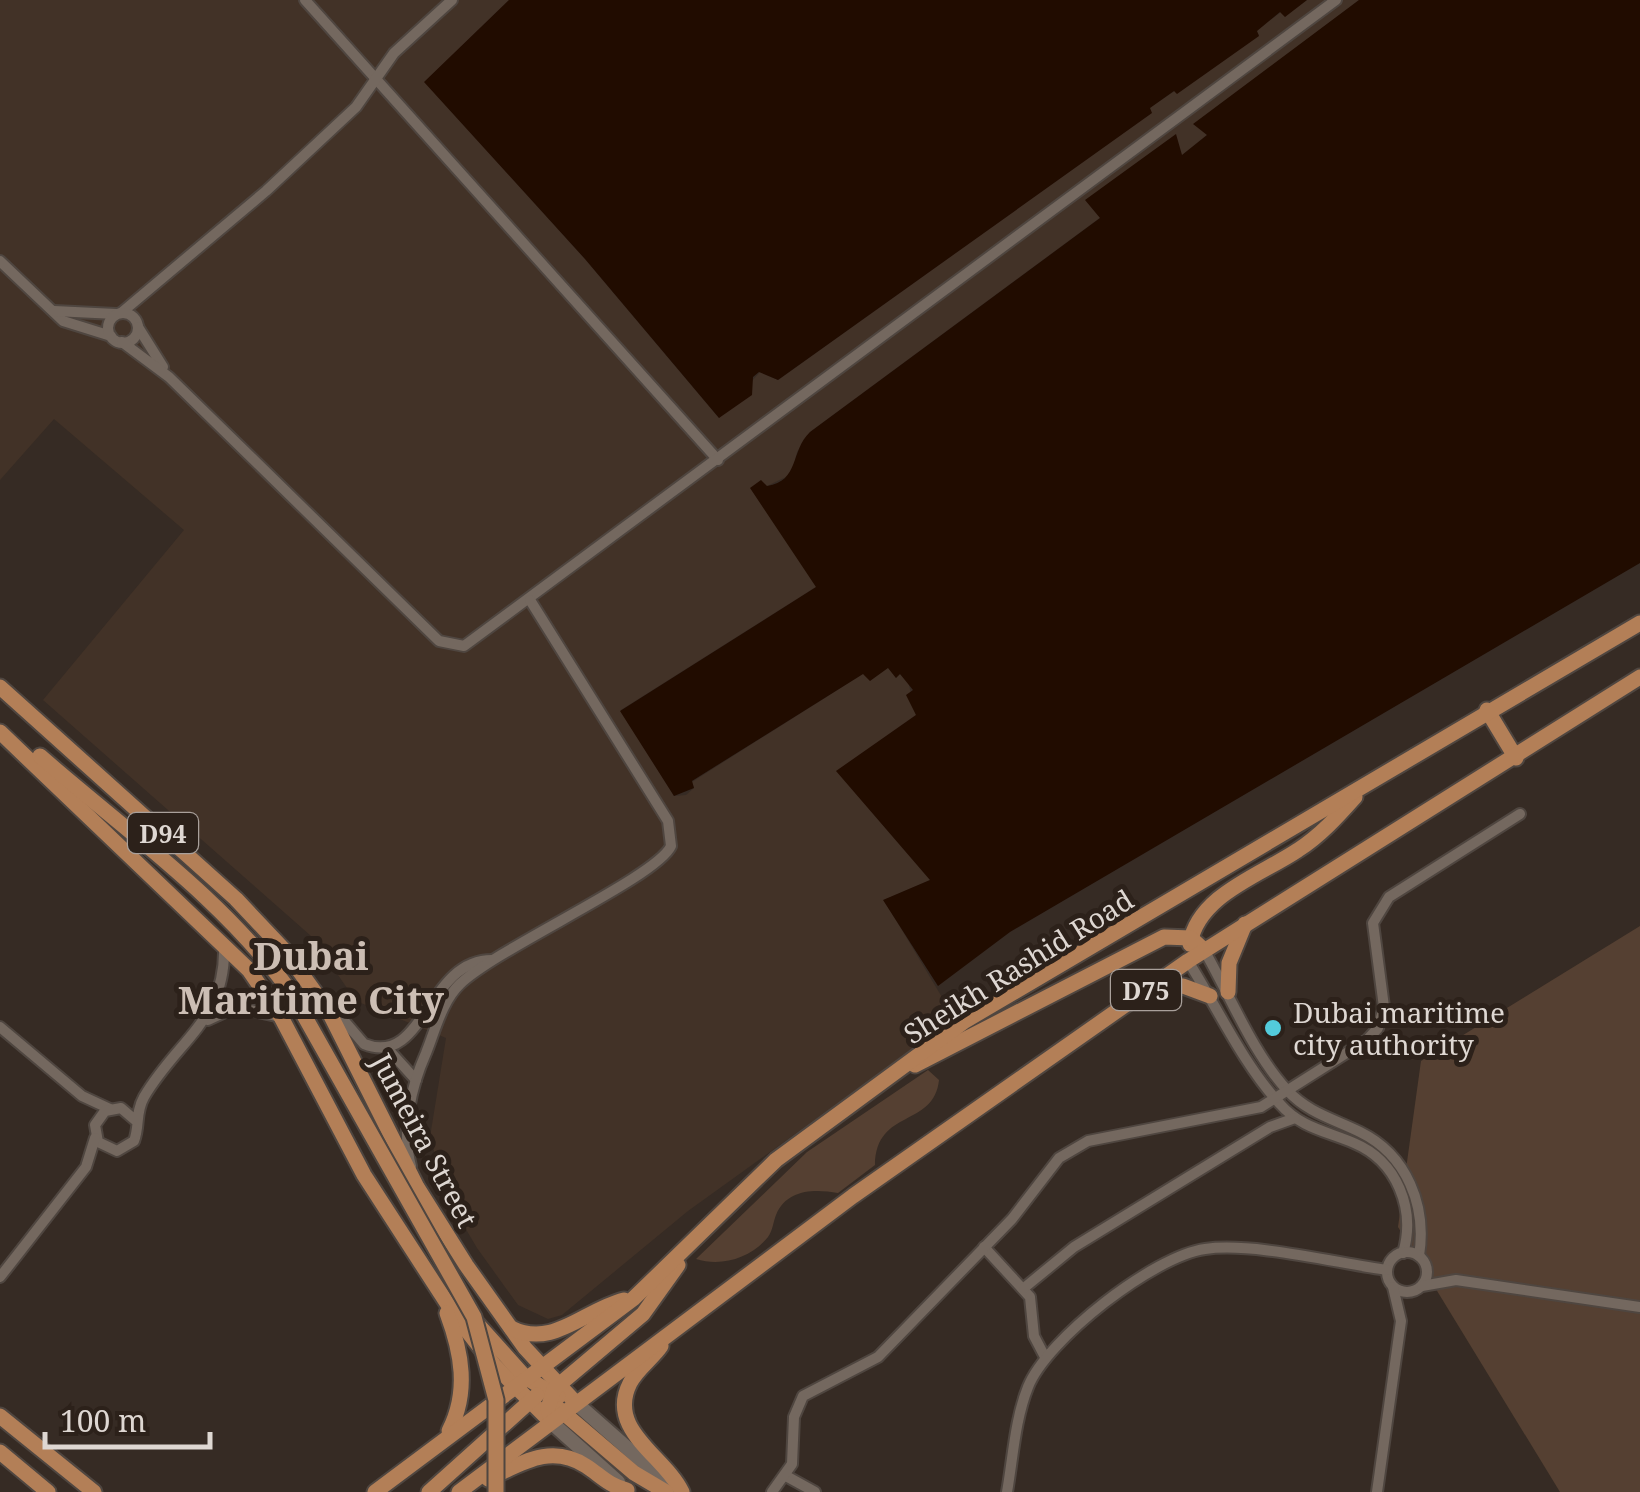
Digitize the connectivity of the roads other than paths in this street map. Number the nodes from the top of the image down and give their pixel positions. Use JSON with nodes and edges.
{"nodes":[{"id":1,"x":305,"y":0,"type":"edge"},
{"id":2,"x":452,"y":0,"type":"edge"},
{"id":3,"x":1336,"y":0,"type":"edge"},
{"id":4,"x":376,"y":79,"type":"junction"},
{"id":5,"x":0,"y":261,"type":"edge"},
{"id":6,"x":152,"y":288,"type":"junction"},
{"id":7,"x":48,"y":309,"type":"junction"},
{"id":8,"x":119,"y":314,"type":"junction"},
{"id":9,"x":137,"y":325,"type":"junction"},
{"id":10,"x":116,"y":339,"type":"junction"},
{"id":11,"x":169,"y":376,"type":"junction"},
{"id":12,"x":718,"y":460,"type":"junction"},
{"id":13,"x":530,"y":600,"type":"junction"},
{"id":14,"x":1640,"y":623,"type":"edge"},
{"id":15,"x":1640,"y":676,"type":"edge"},
{"id":16,"x":0,"y":687,"type":"edge"},
{"id":17,"x":1487,"y":710,"type":"junction"},
{"id":18,"x":0,"y":730,"type":"edge"},
{"id":19,"x":1516,"y":758,"type":"junction"},
{"id":20,"x":1368,"y":783,"type":"junction"},
{"id":21,"x":1520,"y":814,"type":"dead end"},
{"id":22,"x":1245,"y":924,"type":"junction"},
{"id":23,"x":1191,"y":938,"type":"junction"},
{"id":24,"x":224,"y":943,"type":"junction"},
{"id":25,"x":1204,"y":950,"type":"junction"},
{"id":26,"x":492,"y":960,"type":"junction"},
{"id":27,"x":1188,"y":960,"type":"junction"},
{"id":28,"x":313,"y":990,"type":"junction"},
{"id":29,"x":1228,"y":992,"type":"junction"},
{"id":30,"x":1210,"y":996,"type":"junction"},
{"id":31,"x":1133,"y":999,"type":"junction"},
{"id":32,"x":282,"y":1017,"type":"junction"},
{"id":33,"x":0,"y":1027,"type":"edge"},
{"id":34,"x":200,"y":1027,"type":"junction"},
{"id":35,"x":388,"y":1048,"type":"junction"},
{"id":36,"x":889,"y":1076,"type":"junction"},
{"id":37,"x":416,"y":1080,"type":"junction"},
{"id":38,"x":150,"y":1088,"type":"junction"},
{"id":39,"x":1290,"y":1093,"type":"junction"},
{"id":40,"x":82,"y":1096,"type":"junction"},
{"id":41,"x":1276,"y":1100,"type":"junction"},
{"id":42,"x":115,"y":1108,"type":"junction"},
{"id":43,"x":1295,"y":1118,"type":"junction"},
{"id":44,"x":96,"y":1120,"type":"junction"},
{"id":45,"x":135,"y":1120,"type":"junction"},
{"id":46,"x":96,"y":1136,"type":"junction"},
{"id":47,"x":113,"y":1151,"type":"junction"},
{"id":48,"x":86,"y":1167,"type":"junction"},
{"id":49,"x":417,"y":1187,"type":"junction"},
{"id":50,"x":984,"y":1247,"type":"junction"},
{"id":51,"x":683,"y":1252,"type":"junction"},
{"id":52,"x":1403,"y":1252,"type":"junction"},
{"id":53,"x":1421,"y":1258,"type":"junction"},
{"id":54,"x":1387,"y":1270,"type":"junction"},
{"id":55,"x":0,"y":1277,"type":"edge"},
{"id":56,"x":1456,"y":1280,"type":"junction"},
{"id":57,"x":436,"y":1287,"type":"junction"},
{"id":58,"x":1393,"y":1287,"type":"junction"},
{"id":59,"x":1024,"y":1288,"type":"junction"},
{"id":60,"x":1420,"y":1288,"type":"junction"},
{"id":61,"x":632,"y":1298,"type":"junction"},
{"id":62,"x":1640,"y":1307,"type":"edge"},
{"id":63,"x":1401,"y":1321,"type":"junction"},
{"id":64,"x":510,"y":1328,"type":"junction"},
{"id":65,"x":672,"y":1330,"type":"junction"},
{"id":66,"x":1044,"y":1357,"type":"junction"},
{"id":67,"x":540,"y":1366,"type":"junction"},
{"id":68,"x":519,"y":1381,"type":"junction"},
{"id":69,"x":544,"y":1394,"type":"junction"},
{"id":70,"x":564,"y":1412,"type":"junction"},
{"id":71,"x":0,"y":1416,"type":"edge"},
{"id":72,"x":449,"y":1432,"type":"junction"},
{"id":73,"x":0,"y":1452,"type":"edge"},
{"id":74,"x":786,"y":1476,"type":"junction"},
{"id":75,"x":462,"y":1489,"type":"edge"},
{"id":76,"x":379,"y":1491,"type":"edge"},
{"id":77,"x":628,"y":1491,"type":"edge"},
{"id":78,"x":48,"y":1492,"type":"edge"},
{"id":79,"x":94,"y":1492,"type":"edge"},
{"id":80,"x":429,"y":1492,"type":"edge"},
{"id":81,"x":496,"y":1492,"type":"edge"},
{"id":82,"x":666,"y":1492,"type":"edge"},
{"id":83,"x":679,"y":1492,"type":"edge"},
{"id":84,"x":772,"y":1492,"type":"edge"},
{"id":85,"x":815,"y":1492,"type":"edge"},
{"id":86,"x":1008,"y":1492,"type":"edge"},
{"id":87,"x":1376,"y":1492,"type":"edge"}],
"edges":[{"from":1,"to":4,"type":"street"},
{"from":2,"to":4,"type":"street"},
{"from":3,"to":12,"type":"street"},
{"from":4,"to":6,"type":"street"},
{"from":4,"to":12,"type":"street"},
{"from":5,"to":7,"type":"street"},
{"from":6,"to":8,"type":"street"},
{"from":6,"to":9,"type":"street"},
{"from":7,"to":8,"type":"street"},
{"from":7,"to":10,"type":"street"},
{"from":8,"to":9,"type":"street"},
{"from":8,"to":10,"type":"street"},
{"from":9,"to":10,"type":"street"},
{"from":9,"to":11,"type":"street"},
{"from":10,"to":11,"type":"street"},
{"from":11,"to":13,"type":"street"},
{"from":12,"to":13,"type":"street"},
{"from":13,"to":26,"type":"street"},
{"from":14,"to":17,"type":"main road","name":"Sheikh Rashid Road","number":"D75"},
{"from":15,"to":19,"type":"main road","number":"D75"},
{"from":16,"to":28,"type":"main road","name":"Jumeira Street","number":"D94"},
{"from":17,"to":19,"type":"main road"},
{"from":17,"to":20,"type":"main road","name":"Sheikh Rashid Road","number":"D75"},
{"from":18,"to":24,"type":"main road","number":"D94"},
{"from":18,"to":81,"type":"main road","bridge":true},
{"from":19,"to":22,"type":"main road","number":"D75"},
{"from":20,"to":23,"type":"main road"},
{"from":20,"to":36,"type":"main road","name":"Sheikh Rashid Road","number":"D75"},
{"from":21,"to":39,"type":"street"},
{"from":22,"to":25,"type":"main road","number":"D75"},
{"from":22,"to":29,"type":"main road"},
{"from":23,"to":25,"type":"main road"},
{"from":23,"to":27,"type":"main road"},
{"from":23,"to":36,"type":"main road"},
{"from":24,"to":32,"type":"main road","number":"D94"},
{"from":24,"to":34,"type":"street"},
{"from":25,"to":27,"type":"main road","number":"D75"},
{"from":25,"to":29,"type":"street"},
{"from":26,"to":35,"type":"street"},
{"from":26,"to":37,"type":"street"},
{"from":27,"to":30,"type":"street"},
{"from":27,"to":31,"type":"main road","number":"D75"},
{"from":28,"to":35,"type":"street"},
{"from":28,"to":49,"type":"main road","name":"Jumeira Street","number":"D94"},
{"from":29,"to":39,"type":"street"},
{"from":30,"to":31,"type":"main road"},
{"from":30,"to":41,"type":"street"},
{"from":31,"to":65,"type":"main road","number":"D75"},
{"from":32,"to":34,"type":"street"},
{"from":32,"to":57,"type":"main road","number":"D94"},
{"from":33,"to":40,"type":"street"},
{"from":34,"to":38,"type":"street"},
{"from":35,"to":37,"type":"street"},
{"from":36,"to":51,"type":"main road","name":"Sheikh Rashid Road","number":"D75"},
{"from":37,"to":49,"type":"street"},
{"from":38,"to":42,"type":"street"},
{"from":38,"to":45,"type":"street"},
{"from":39,"to":41,"type":"street"},
{"from":39,"to":53,"type":"street"},
{"from":40,"to":42,"type":"street"},
{"from":40,"to":44,"type":"street"},
{"from":41,"to":43,"type":"street"},
{"from":41,"to":50,"type":"street"},
{"from":42,"to":44,"type":"street"},
{"from":42,"to":45,"type":"street"},
{"from":43,"to":52,"type":"street"},
{"from":43,"to":59,"type":"street"},
{"from":44,"to":46,"type":"street"},
{"from":45,"to":47,"type":"street"},
{"from":46,"to":47,"type":"street"},
{"from":46,"to":48,"type":"street"},
{"from":47,"to":48,"type":"street"},
{"from":48,"to":55,"type":"street"},
{"from":49,"to":64,"type":"main road","name":"Jumeira Street","number":"D94"},
{"from":50,"to":59,"type":"street"},
{"from":50,"to":74,"type":"street"},
{"from":51,"to":61,"type":"main road","name":"Sheikh Rashid Road","number":"D75"},
{"from":51,"to":69,"type":"main road"},
{"from":52,"to":53,"type":"street"},
{"from":52,"to":54,"type":"street"},
{"from":53,"to":56,"type":"street"},
{"from":53,"to":60,"type":"street"},
{"from":54,"to":58,"type":"street"},
{"from":54,"to":66,"type":"street"},
{"from":56,"to":60,"type":"street"},
{"from":56,"to":62,"type":"street"},
{"from":57,"to":68,"type":"main road"},
{"from":57,"to":72,"type":"main road"},
{"from":58,"to":60,"type":"street"},
{"from":58,"to":63,"type":"street"},
{"from":59,"to":66,"type":"street"},
{"from":60,"to":63,"type":"street"},
{"from":61,"to":64,"type":"main road"},
{"from":61,"to":67,"type":"main road","name":"Sheikh Rashid Road","number":"D75"},
{"from":63,"to":87,"type":"street"},
{"from":64,"to":67,"type":"main road","name":"Jumeira Street","number":"D94"},
{"from":65,"to":70,"type":"main road","number":"D75"},
{"from":65,"to":83,"type":"main road"},
{"from":66,"to":86,"type":"street"},
{"from":67,"to":68,"type":"main road","name":"Sheikh Rashid Road","number":"D75"},
{"from":67,"to":69,"type":"main road","name":"Jumeira Street","number":"D94"},
{"from":68,"to":69,"type":"main road"},
{"from":68,"to":72,"type":"main road","name":"Sheikh Rashid Road","number":"D75"},
{"from":69,"to":70,"type":"main road"},
{"from":69,"to":70,"type":"main road","name":"Jumeira Street","number":"D94"},
{"from":69,"to":80,"type":"main road"},
{"from":70,"to":75,"type":"main road","number":"D75"},
{"from":70,"to":77,"type":"street","name":"Jumeira Street","number":"D94"},
{"from":70,"to":82,"type":"main road"},
{"from":70,"to":83,"type":"street","name":"Jumeira Street","number":"D94"},
{"from":71,"to":79,"type":"main road"},
{"from":72,"to":76,"type":"main road","name":"Sheikh Rashid Road","number":"D75"},
{"from":73,"to":78,"type":"main road"},
{"from":74,"to":84,"type":"street"},
{"from":74,"to":85,"type":"street"},
{"from":75,"to":77,"type":"main road"}]}
